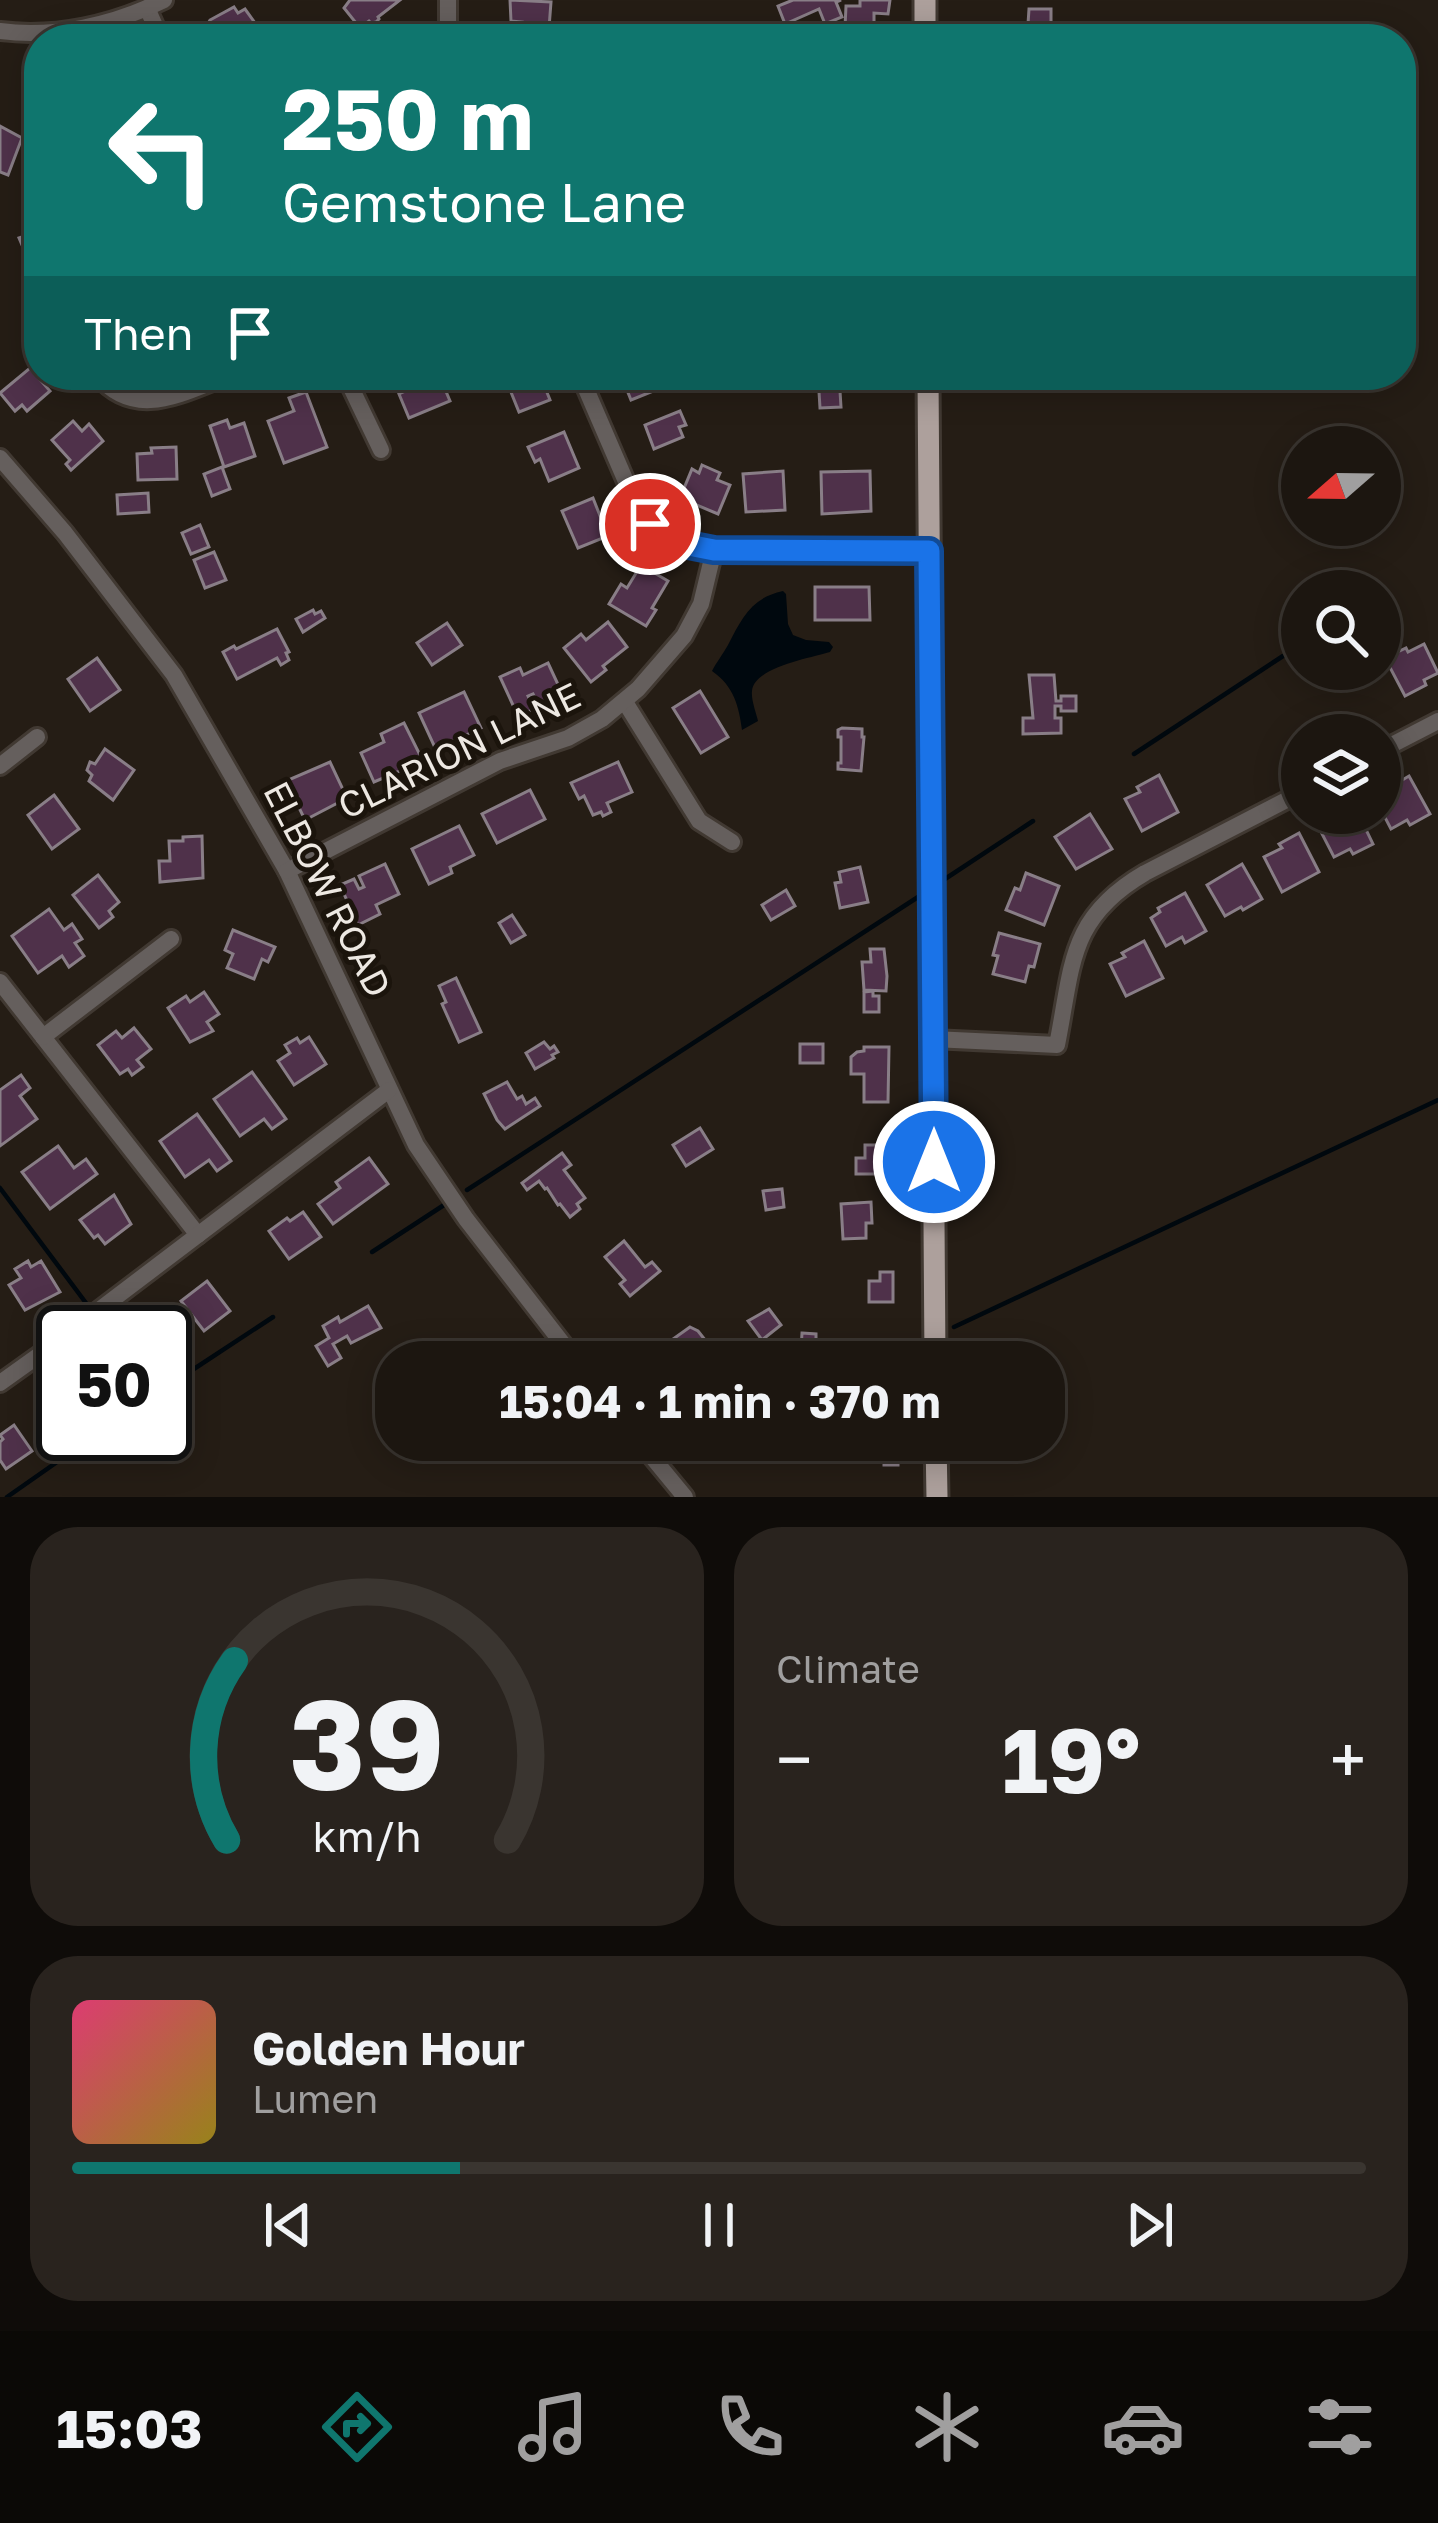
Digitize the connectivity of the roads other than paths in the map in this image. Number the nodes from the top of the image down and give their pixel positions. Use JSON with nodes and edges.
{"nodes":[{"id":1,"x":155,"y":4,"type":"edge"},
{"id":2,"x":91,"y":24,"type":"edge"},
{"id":3,"x":111,"y":390,"type":"edge"},
{"id":4,"x":187,"y":390,"type":"edge"},
{"id":5,"x":352,"y":390,"type":"edge"},
{"id":6,"x":586,"y":390,"type":"edge"},
{"id":7,"x":928,"y":390,"type":"edge"},
{"id":8,"x":381,"y":450,"type":"dead end"},
{"id":9,"x":0,"y":458,"type":"edge"},
{"id":10,"x":714,"y":550,"type":"junction"},
{"id":11,"x":929,"y":551,"type":"junction"},
{"id":12,"x":625,"y":702,"type":"junction"},
{"id":13,"x":1438,"y":721,"type":"edge"},
{"id":14,"x":37,"y":737,"type":"dead end"},
{"id":15,"x":1401,"y":740,"type":"edge"},
{"id":16,"x":0,"y":766,"type":"edge"},
{"id":17,"x":1281,"y":803,"type":"edge"},
{"id":18,"x":732,"y":842,"type":"dead end"},
{"id":19,"x":287,"y":871,"type":"junction"},
{"id":20,"x":171,"y":939,"type":"dead end"},
{"id":21,"x":0,"y":982,"type":"edge"},
{"id":22,"x":43,"y":1037,"type":"junction"},
{"id":23,"x":933,"y":1039,"type":"junction"},
{"id":24,"x":389,"y":1090,"type":"junction"},
{"id":25,"x":198,"y":1235,"type":"junction"},
{"id":26,"x":106,"y":1305,"type":"edge"},
{"id":27,"x":561,"y":1341,"type":"edge"},
{"id":28,"x":935,"y":1341,"type":"edge"},
{"id":29,"x":36,"y":1357,"type":"edge"},
{"id":30,"x":0,"y":1383,"type":"edge"},
{"id":31,"x":655,"y":1461,"type":"edge"},
{"id":32,"x":936,"y":1461,"type":"edge"},
{"id":33,"x":685,"y":1497,"type":"edge"},
{"id":34,"x":937,"y":1497,"type":"edge"}],
"edges":[{"from":1,"to":2,"type":"street"},
{"from":3,"to":4,"type":"street"},
{"from":5,"to":8,"type":"street"},
{"from":6,"to":10,"type":"street"},
{"from":7,"to":11,"type":"main road"},
{"from":9,"to":19,"type":"street","name":"ELBOW ROAD"},
{"from":10,"to":11,"type":"street"},
{"from":10,"to":12,"type":"street","name":"CLARION LANE"},
{"from":11,"to":23,"type":"main road"},
{"from":12,"to":18,"type":"street"},
{"from":12,"to":19,"type":"street","name":"CLARION LANE"},
{"from":13,"to":15,"type":"street"},
{"from":14,"to":16,"type":"street"},
{"from":17,"to":23,"type":"street"},
{"from":19,"to":24,"type":"street","name":"ELBOW ROAD"},
{"from":20,"to":22,"type":"street"},
{"from":21,"to":22,"type":"street"},
{"from":22,"to":25,"type":"street"},
{"from":23,"to":28,"type":"main road"},
{"from":24,"to":25,"type":"street"},
{"from":24,"to":27,"type":"street","name":"ELBOW ROAD"},
{"from":25,"to":26,"type":"street"},
{"from":29,"to":30,"type":"street"},
{"from":31,"to":33,"type":"street"},
{"from":32,"to":34,"type":"main road"}]}
